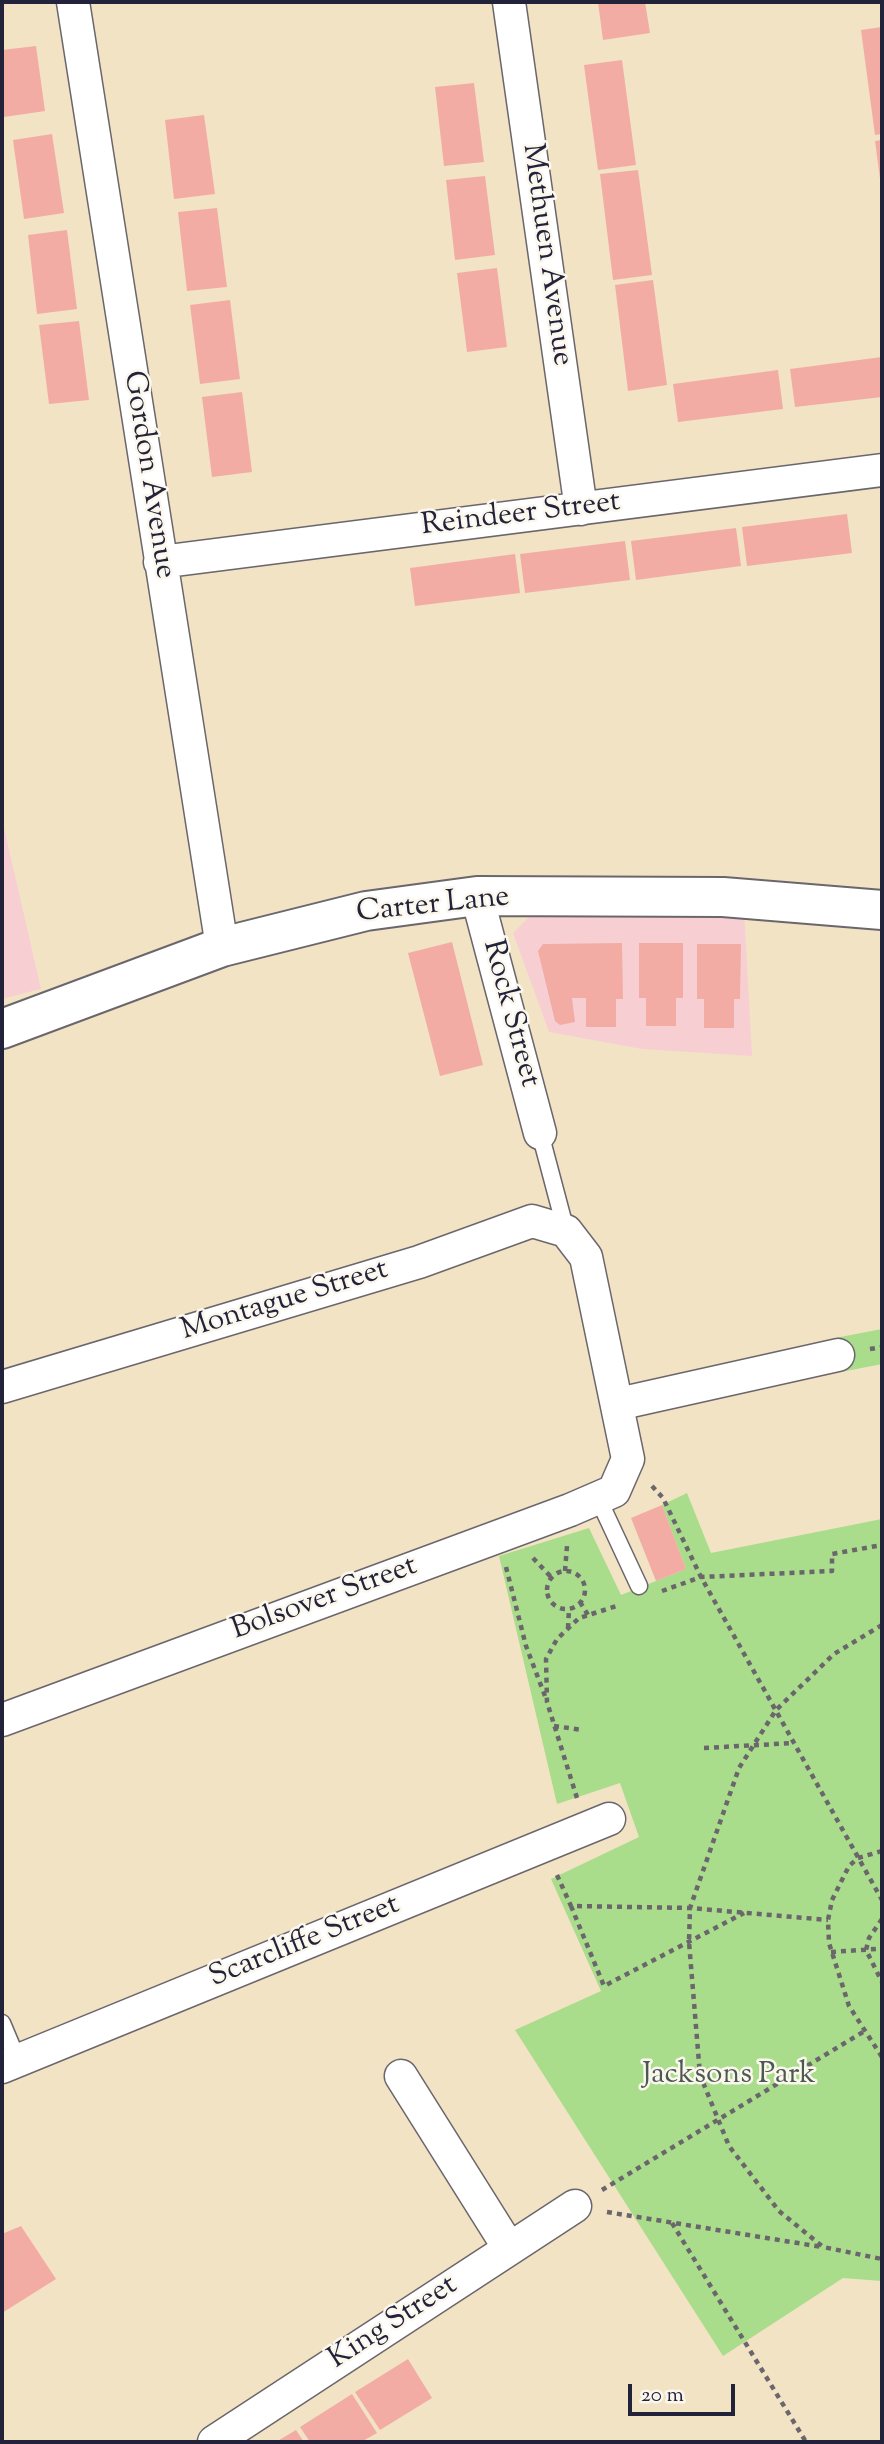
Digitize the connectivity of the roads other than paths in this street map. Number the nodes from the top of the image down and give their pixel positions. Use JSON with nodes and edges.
{"nodes":[{"id":1,"x":73,"y":2,"type":"edge"},
{"id":2,"x":509,"y":2,"type":"edge"},
{"id":3,"x":882,"y":470,"type":"edge"},
{"id":4,"x":581,"y":509,"type":"junction"},
{"id":5,"x":160,"y":562,"type":"junction"},
{"id":6,"x":477,"y":896,"type":"junction"},
{"id":7,"x":882,"y":910,"type":"edge"},
{"id":8,"x":222,"y":947,"type":"junction"},
{"id":9,"x":2,"y":1029,"type":"edge"},
{"id":10,"x":541,"y":1133,"type":"joint"},
{"id":11,"x":566,"y":1231,"type":"junction"},
{"id":12,"x":838,"y":1355,"type":"dead end"},
{"id":13,"x":2,"y":1387,"type":"edge"},
{"id":14,"x":618,"y":1404,"type":"junction"},
{"id":15,"x":598,"y":1498,"type":"junction"},
{"id":16,"x":645,"y":1590,"type":"road end"},
{"id":17,"x":2,"y":1720,"type":"edge"},
{"id":18,"x":609,"y":1819,"type":"dead end"},
{"id":19,"x":2,"y":2023,"type":"edge"},
{"id":20,"x":10,"y":2064,"type":"edge"},
{"id":21,"x":401,"y":2076,"type":"dead end"},
{"id":22,"x":575,"y":2206,"type":"road end"},
{"id":23,"x":509,"y":2248,"type":"junction"},
{"id":24,"x":214,"y":2442,"type":"edge"}],
"edges":[{"from":1,"to":5,"type":"street","name":"Gordon Avenue"},
{"from":2,"to":4,"type":"street","name":"Methuen Avenue"},
{"from":3,"to":4,"type":"street","name":"Reindeer Street"},
{"from":4,"to":5,"type":"street","name":"Reindeer Street"},
{"from":5,"to":8,"type":"street","name":"Gordon Avenue"},
{"from":6,"to":7,"type":"main road","name":"Carter Lane"},
{"from":6,"to":8,"type":"main road","name":"Carter Lane"},
{"from":6,"to":10,"type":"street","name":"Rock Street"},
{"from":8,"to":9,"type":"main road","name":"Carter Lane"},
{"from":10,"to":11,"type":"lane"},
{"from":11,"to":13,"type":"street","name":"Montague Street"},
{"from":11,"to":14,"type":"street"},
{"from":12,"to":14,"type":"street"},
{"from":14,"to":15,"type":"street","name":"Bolsover Street"},
{"from":15,"to":16,"type":"lane"},
{"from":15,"to":17,"type":"street","name":"Bolsover Street"},
{"from":18,"to":20,"type":"street","name":"Scarcliffe Street"},
{"from":19,"to":20,"type":"lane"},
{"from":21,"to":23,"type":"street"},
{"from":22,"to":23,"type":"street","name":"King Street"},
{"from":23,"to":24,"type":"street","name":"King Street"}]}
